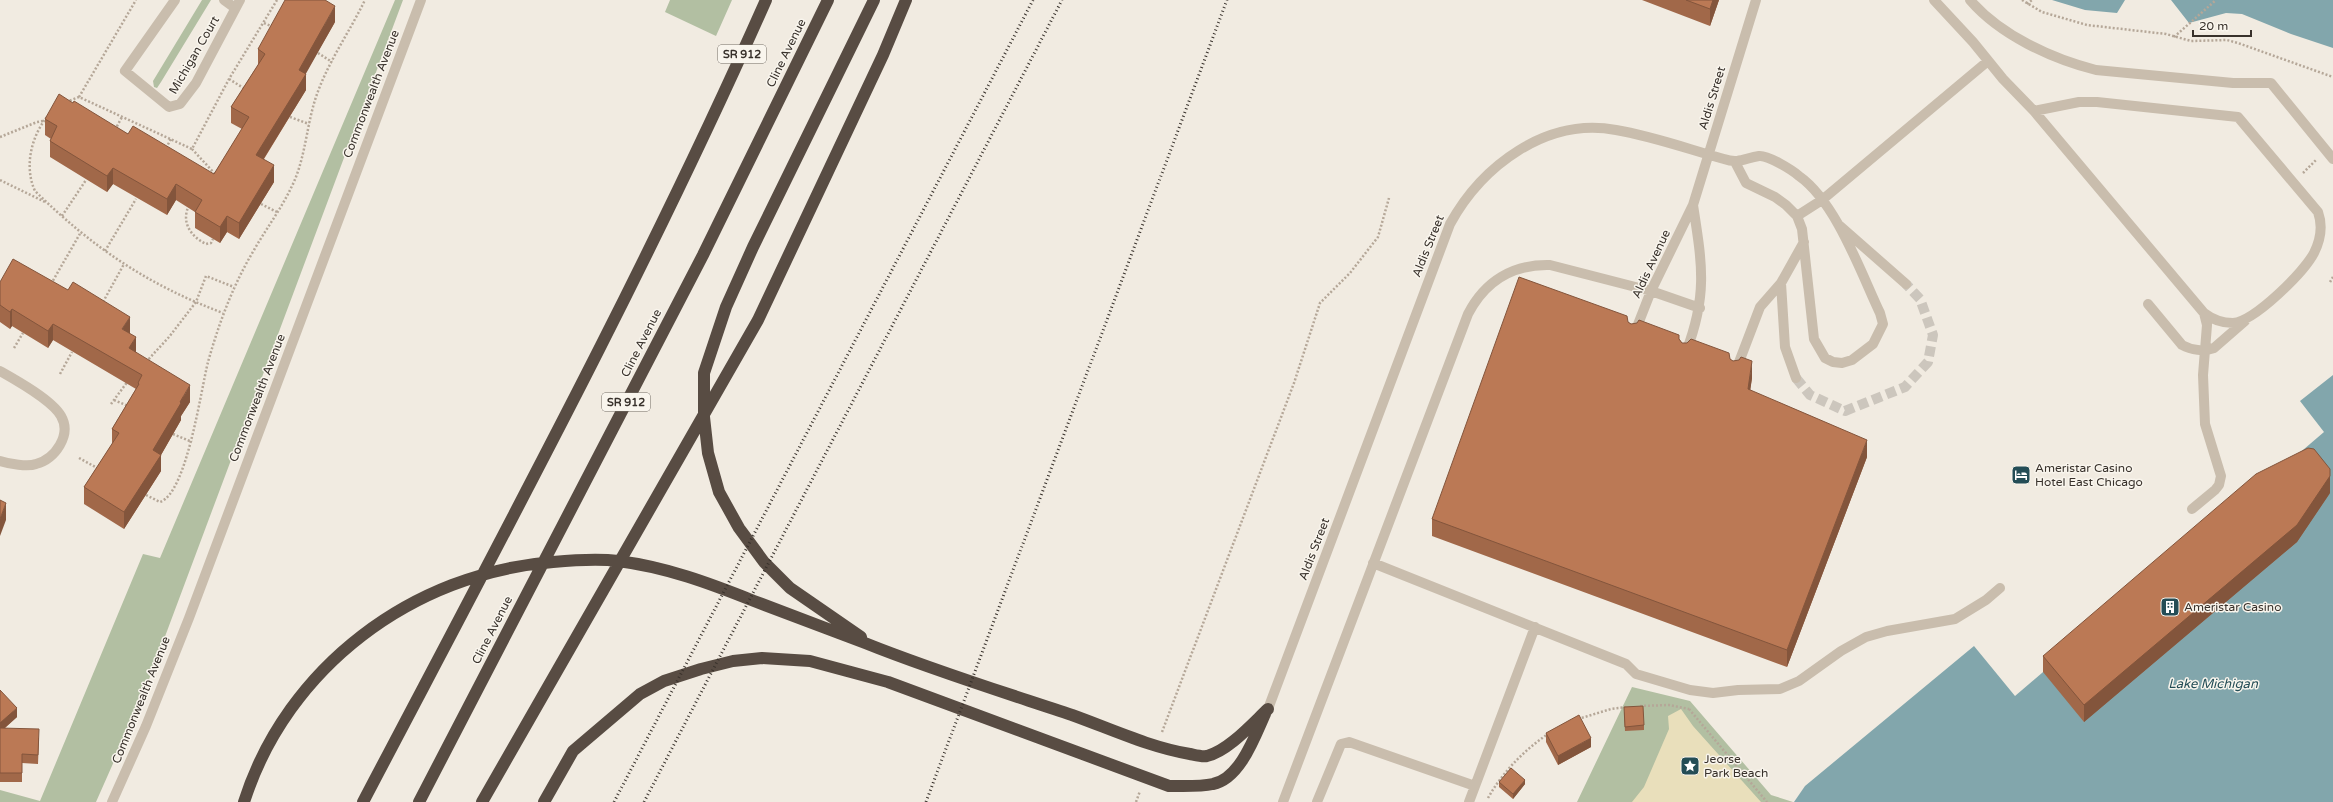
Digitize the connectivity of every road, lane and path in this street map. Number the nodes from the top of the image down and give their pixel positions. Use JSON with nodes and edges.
{"nodes":[{"id":1,"x":136,"y":0,"type":"edge"},
{"id":2,"x":175,"y":0,"type":"edge"},
{"id":3,"x":224,"y":0,"type":"edge"},
{"id":4,"x":276,"y":0,"type":"edge"},
{"id":5,"x":365,"y":0,"type":"edge"},
{"id":6,"x":420,"y":0,"type":"edge"},
{"id":7,"x":766,"y":0,"type":"edge"},
{"id":8,"x":828,"y":0,"type":"edge"},
{"id":9,"x":874,"y":0,"type":"edge"},
{"id":10,"x":906,"y":0,"type":"edge"},
{"id":11,"x":1756,"y":0,"type":"edge"},
{"id":12,"x":1934,"y":0,"type":"edge"},
{"id":13,"x":1970,"y":0,"type":"edge"},
{"id":14,"x":2022,"y":0,"type":"edge"},
{"id":15,"x":2032,"y":0,"type":"edge"},
{"id":16,"x":2215,"y":1,"type":"edge"},
{"id":17,"x":238,"y":4,"type":"edge"},
{"id":18,"x":2027,"y":4,"type":"junction"},
{"id":19,"x":264,"y":23,"type":"junction"},
{"id":20,"x":279,"y":29,"type":"edge"},
{"id":21,"x":2174,"y":37,"type":"junction"},
{"id":22,"x":318,"y":53,"type":"edge"},
{"id":23,"x":1988,"y":61,"type":"junction"},
{"id":24,"x":332,"y":62,"type":"junction"},
{"id":25,"x":2333,"y":77,"type":"edge"},
{"id":26,"x":228,"y":79,"type":"junction"},
{"id":27,"x":252,"y":93,"type":"edge"},
{"id":28,"x":79,"y":97,"type":"junction"},
{"id":29,"x":59,"y":106,"type":"edge"},
{"id":30,"x":2034,"y":111,"type":"junction"},
{"id":31,"x":49,"y":114,"type":"edge"},
{"id":32,"x":122,"y":117,"type":"junction"},
{"id":33,"x":290,"y":117,"type":"edge"},
{"id":34,"x":44,"y":121,"type":"junction"},
{"id":35,"x":309,"y":124,"type":"junction"},
{"id":36,"x":113,"y":134,"type":"edge"},
{"id":37,"x":0,"y":137,"type":"edge"},
{"id":38,"x":170,"y":139,"type":"junction"},
{"id":39,"x":192,"y":149,"type":"junction"},
{"id":40,"x":2325,"y":150,"type":"junction"},
{"id":41,"x":164,"y":152,"type":"edge"},
{"id":42,"x":1708,"y":155,"type":"junction"},
{"id":43,"x":2333,"y":159,"type":"edge"},
{"id":44,"x":1735,"y":162,"type":"junction"},
{"id":45,"x":209,"y":169,"type":"junction"},
{"id":46,"x":205,"y":175,"type":"edge"},
{"id":47,"x":0,"y":180,"type":"edge"},
{"id":48,"x":86,"y":180,"type":"edge"},
{"id":49,"x":221,"y":180,"type":"edge"},
{"id":50,"x":2294,"y":183,"type":"junction"},
{"id":51,"x":1389,"y":198,"type":"dead end"},
{"id":52,"x":136,"y":199,"type":"edge"},
{"id":53,"x":1822,"y":200,"type":"junction"},
{"id":54,"x":190,"y":202,"type":"edge"},
{"id":55,"x":47,"y":203,"type":"junction"},
{"id":56,"x":261,"y":204,"type":"edge"},
{"id":57,"x":1693,"y":205,"type":"junction"},
{"id":58,"x":277,"y":212,"type":"junction"},
{"id":59,"x":62,"y":216,"type":"junction"},
{"id":60,"x":1797,"y":216,"type":"junction"},
{"id":61,"x":1837,"y":223,"type":"junction"},
{"id":62,"x":81,"y":232,"type":"junction"},
{"id":63,"x":213,"y":239,"type":"edge"},
{"id":64,"x":1804,"y":242,"type":"junction"},
{"id":65,"x":105,"y":251,"type":"junction"},
{"id":66,"x":124,"y":264,"type":"junction"},
{"id":67,"x":2333,"y":277,"type":"edge"},
{"id":68,"x":2330,"y":282,"type":"dead end"},
{"id":69,"x":1781,"y":283,"type":"junction"},
{"id":70,"x":1906,"y":284,"type":"tunnel mouth"},
{"id":71,"x":50,"y":287,"type":"edge"},
{"id":72,"x":234,"y":287,"type":"junction"},
{"id":73,"x":1651,"y":291,"type":"junction"},
{"id":74,"x":196,"y":302,"type":"junction"},
{"id":75,"x":2148,"y":304,"type":"dead end"},
{"id":76,"x":100,"y":306,"type":"edge"},
{"id":77,"x":1700,"y":308,"type":"junction"},
{"id":78,"x":223,"y":313,"type":"junction"},
{"id":79,"x":2204,"y":314,"type":"junction"},
{"id":80,"x":2252,"y":315,"type":"junction"},
{"id":81,"x":23,"y":333,"type":"edge"},
{"id":82,"x":1633,"y":335,"type":"edge"},
{"id":83,"x":14,"y":348,"type":"dead end"},
{"id":84,"x":2205,"y":350,"type":"junction"},
{"id":85,"x":72,"y":352,"type":"edge"},
{"id":86,"x":1685,"y":354,"type":"edge"},
{"id":87,"x":142,"y":366,"type":"edge"},
{"id":88,"x":0,"y":371,"type":"edge"},
{"id":89,"x":1735,"y":372,"type":"edge"},
{"id":90,"x":60,"y":374,"type":"dead end"},
{"id":91,"x":131,"y":377,"type":"edge"},
{"id":92,"x":1796,"y":378,"type":"tunnel mouth"},
{"id":93,"x":114,"y":400,"type":"junction"},
{"id":94,"x":112,"y":404,"type":"dead end"},
{"id":95,"x":134,"y":409,"type":"edge"},
{"id":96,"x":173,"y":434,"type":"edge"},
{"id":97,"x":192,"y":442,"type":"junction"},
{"id":98,"x":79,"y":458,"type":"dead end"},
{"id":99,"x":0,"y":461,"type":"edge"},
{"id":100,"x":106,"y":473,"type":"edge"},
{"id":101,"x":146,"y":495,"type":"edge"},
{"id":102,"x":2192,"y":509,"type":"dead end"},
{"id":103,"x":1373,"y":563,"type":"junction"},
{"id":104,"x":2000,"y":588,"type":"dead end"},
{"id":105,"x":1535,"y":627,"type":"junction"},
{"id":106,"x":880,"y":650,"type":"junction"},
{"id":107,"x":1668,"y":685,"type":"junction"},
{"id":108,"x":1268,"y":709,"type":"junction"},
{"id":109,"x":1689,"y":709,"type":"junction"},
{"id":110,"x":1576,"y":720,"type":"edge"},
{"id":111,"x":1550,"y":733,"type":"edge"},
{"id":112,"x":1161,"y":736,"type":"dead end"},
{"id":113,"x":1475,"y":786,"type":"junction"},
{"id":114,"x":1142,"y":787,"type":"dead end"},
{"id":115,"x":112,"y":802,"type":"edge"},
{"id":116,"x":244,"y":802,"type":"edge"},
{"id":117,"x":363,"y":802,"type":"edge"},
{"id":118,"x":419,"y":802,"type":"edge"},
{"id":119,"x":482,"y":802,"type":"edge"},
{"id":120,"x":544,"y":802,"type":"edge"},
{"id":121,"x":1136,"y":802,"type":"edge"},
{"id":122,"x":1283,"y":802,"type":"edge"},
{"id":123,"x":1317,"y":802,"type":"edge"},
{"id":124,"x":1468,"y":802,"type":"edge"},
{"id":125,"x":1485,"y":802,"type":"edge"},
{"id":126,"x":1768,"y":802,"type":"edge"}],
"edges":[{"from":1,"to":28,"type":"path"},
{"from":2,"to":17,"type":"street","name":"Michigan Court"},
{"from":3,"to":17,"type":"street","name":"Michigan Court"},
{"from":4,"to":19,"type":"path"},
{"from":5,"to":24,"type":"path"},
{"from":6,"to":115,"type":"street","name":"Commonwealth Avenue"},
{"from":7,"to":117,"type":"highway","number":"SR 912"},
{"from":8,"to":118,"type":"highway","name":"Cline Avenue","number":"SR 912"},
{"from":9,"to":106,"type":"highway"},
{"from":10,"to":119,"type":"highway"},
{"from":11,"to":42,"type":"street","name":"Aldis Street"},
{"from":12,"to":23,"type":"street"},
{"from":13,"to":40,"type":"street"},
{"from":14,"to":18,"type":"path"},
{"from":15,"to":18,"type":"path"},
{"from":16,"to":21,"type":"path"},
{"from":18,"to":21,"type":"path"},
{"from":19,"to":20,"type":"path"},
{"from":19,"to":26,"type":"path"},
{"from":21,"to":25,"type":"path"},
{"from":22,"to":24,"type":"path"},
{"from":23,"to":30,"type":"street"},
{"from":23,"to":53,"type":"street"},
{"from":24,"to":35,"type":"path"},
{"from":26,"to":27,"type":"path"},
{"from":26,"to":39,"type":"path"},
{"from":28,"to":29,"type":"path"},
{"from":28,"to":32,"type":"path"},
{"from":30,"to":50,"type":"street"},
{"from":30,"to":79,"type":"street"},
{"from":31,"to":34,"type":"path"},
{"from":32,"to":36,"type":"path"},
{"from":32,"to":38,"type":"path"},
{"from":33,"to":35,"type":"path"},
{"from":34,"to":37,"type":"path"},
{"from":34,"to":55,"type":"path"},
{"from":35,"to":58,"type":"path"},
{"from":38,"to":39,"type":"path"},
{"from":38,"to":41,"type":"path"},
{"from":39,"to":45,"type":"path"},
{"from":40,"to":43,"type":"street"},
{"from":40,"to":50,"type":"path"},
{"from":42,"to":44,"type":"street"},
{"from":42,"to":57,"type":"street","name":"Aldis Avenue"},
{"from":42,"to":108,"type":"street","name":"Aldis Street"},
{"from":44,"to":53,"type":"street"},
{"from":44,"to":60,"type":"street"},
{"from":45,"to":46,"type":"path"},
{"from":45,"to":49,"type":"path"},
{"from":47,"to":55,"type":"path"},
{"from":48,"to":59,"type":"path"},
{"from":50,"to":80,"type":"street"},
{"from":51,"to":112,"type":"path"},
{"from":52,"to":65,"type":"path"},
{"from":53,"to":60,"type":"street"},
{"from":53,"to":61,"type":"street"},
{"from":54,"to":63,"type":"path"},
{"from":55,"to":59,"type":"path"},
{"from":56,"to":58,"type":"path"},
{"from":57,"to":73,"type":"street","name":"Aldis Avenue"},
{"from":57,"to":77,"type":"street","name":"Aldis Avenue"},
{"from":58,"to":72,"type":"path"},
{"from":59,"to":62,"type":"path"},
{"from":60,"to":64,"type":"street"},
{"from":61,"to":64,"type":"street"},
{"from":61,"to":70,"type":"street"},
{"from":62,"to":65,"type":"path"},
{"from":62,"to":71,"type":"path"},
{"from":64,"to":69,"type":"street"},
{"from":65,"to":66,"type":"path"},
{"from":66,"to":74,"type":"path"},
{"from":66,"to":76,"type":"path"},
{"from":67,"to":68,"type":"path"},
{"from":69,"to":89,"type":"street"},
{"from":69,"to":92,"type":"street"},
{"from":72,"to":74,"type":"path"},
{"from":72,"to":78,"type":"path"},
{"from":73,"to":77,"type":"street"},
{"from":73,"to":82,"type":"street","name":"Aldis Avenue"},
{"from":73,"to":103,"type":"street"},
{"from":74,"to":78,"type":"path"},
{"from":74,"to":87,"type":"path"},
{"from":75,"to":84,"type":"street"},
{"from":77,"to":86,"type":"street","name":"Aldis Avenue"},
{"from":78,"to":97,"type":"path"},
{"from":79,"to":80,"type":"street"},
{"from":79,"to":84,"type":"street"},
{"from":80,"to":84,"type":"street"},
{"from":81,"to":83,"type":"path"},
{"from":84,"to":102,"type":"street"},
{"from":85,"to":90,"type":"path"},
{"from":88,"to":99,"type":"street"},
{"from":91,"to":93,"type":"path"},
{"from":93,"to":94,"type":"path"},
{"from":93,"to":95,"type":"path"},
{"from":96,"to":97,"type":"path"},
{"from":97,"to":101,"type":"path"},
{"from":98,"to":100,"type":"path"},
{"from":103,"to":105,"type":"street"},
{"from":103,"to":122,"type":"street"},
{"from":104,"to":107,"type":"street"},
{"from":105,"to":107,"type":"street"},
{"from":105,"to":113,"type":"street"},
{"from":106,"to":108,"type":"highway"},
{"from":106,"to":116,"type":"highway"},
{"from":107,"to":109,"type":"path"},
{"from":108,"to":120,"type":"highway"},
{"from":109,"to":110,"type":"path"},
{"from":109,"to":126,"type":"path"},
{"from":111,"to":125,"type":"path"},
{"from":113,"to":123,"type":"street"},
{"from":113,"to":124,"type":"street"},
{"from":114,"to":121,"type":"path"}]}
